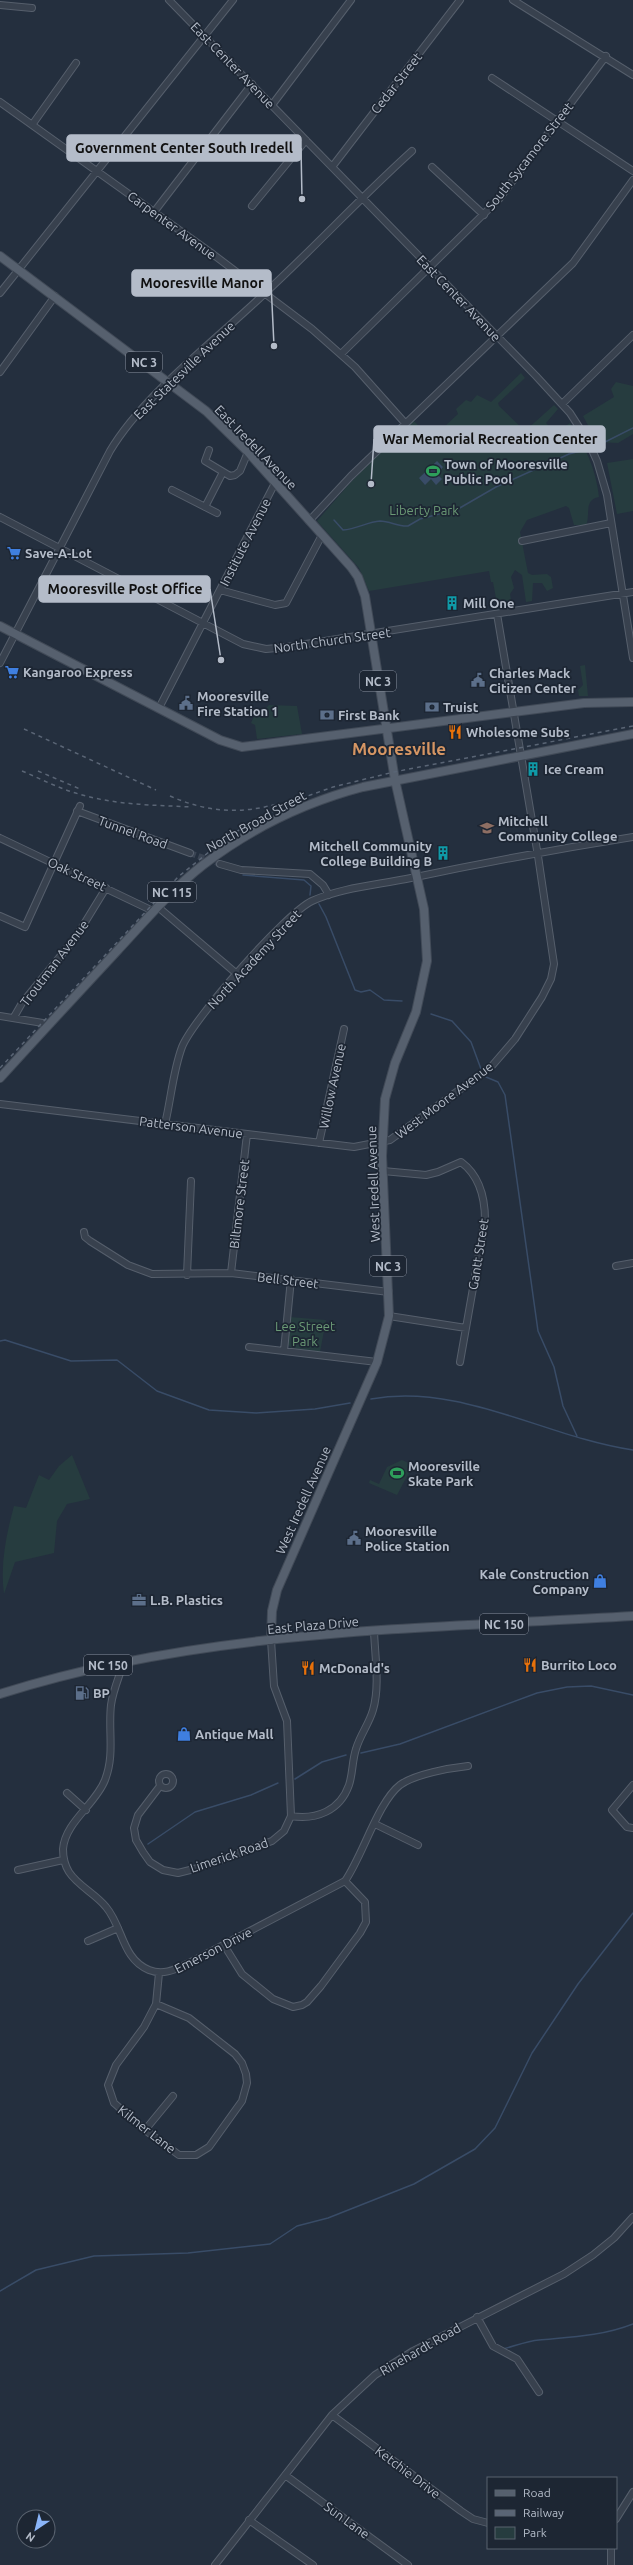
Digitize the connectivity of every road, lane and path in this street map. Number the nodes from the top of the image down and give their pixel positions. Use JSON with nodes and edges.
{"nodes":[{"id":1,"x":169,"y":0,"type":"edge"},
{"id":2,"x":233,"y":0,"type":"edge"},
{"id":3,"x":351,"y":0,"type":"edge"},
{"id":4,"x":460,"y":0,"type":"edge"},
{"id":5,"x":513,"y":0,"type":"edge"},
{"id":6,"x":0,"y":5,"type":"edge"},
{"id":7,"x":32,"y":8,"type":"dead end"},
{"id":8,"x":205,"y":36,"type":"junction"},
{"id":9,"x":606,"y":56,"type":"junction"},
{"id":10,"x":76,"y":63,"type":"dead end"},
{"id":11,"x":633,"y":75,"type":"edge"},
{"id":12,"x":492,"y":78,"type":"dead end"},
{"id":13,"x":252,"y":84,"type":"junction"},
{"id":14,"x":0,"y":102,"type":"edge"},
{"id":15,"x":272,"y":105,"type":"junction"},
{"id":16,"x":557,"y":121,"type":"junction"},
{"id":17,"x":32,"y":125,"type":"junction"},
{"id":18,"x":306,"y":140,"type":"junction"},
{"id":19,"x":412,"y":152,"type":"dead end"},
{"id":20,"x":332,"y":167,"type":"junction"},
{"id":21,"x":432,"y":167,"type":"dead end"},
{"id":22,"x":633,"y":170,"type":"edge"},
{"id":23,"x":98,"y":171,"type":"junction"},
{"id":24,"x":633,"y":180,"type":"edge"},
{"id":25,"x":361,"y":197,"type":"junction"},
{"id":26,"x":252,"y":206,"type":"dead end"},
{"id":27,"x":154,"y":212,"type":"junction"},
{"id":28,"x":484,"y":215,"type":"junction"},
{"id":29,"x":0,"y":256,"type":"edge"},
{"id":30,"x":428,"y":266,"type":"junction"},
{"id":31,"x":19,"y":269,"type":"junction"},
{"id":32,"x":266,"y":293,"type":"junction"},
{"id":33,"x":0,"y":294,"type":"edge"},
{"id":34,"x":55,"y":296,"type":"junction"},
{"id":35,"x":633,"y":335,"type":"edge"},
{"id":36,"x":496,"y":336,"type":"junction"},
{"id":37,"x":341,"y":354,"type":"junction"},
{"id":38,"x":0,"y":372,"type":"edge"},
{"id":39,"x":170,"y":382,"type":"junction"},
{"id":40,"x":562,"y":404,"type":"junction"},
{"id":41,"x":405,"y":423,"type":"junction"},
{"id":42,"x":209,"y":450,"type":"dead end"},
{"id":43,"x":248,"y":452,"type":"junction"},
{"id":44,"x":223,"y":472,"type":"junction"},
{"id":45,"x":275,"y":483,"type":"junction"},
{"id":46,"x":172,"y":490,"type":"dead end"},
{"id":47,"x":205,"y":507,"type":"junction"},
{"id":48,"x":217,"y":513,"type":"dead end"},
{"id":49,"x":0,"y":517,"type":"edge"},
{"id":50,"x":309,"y":521,"type":"junction"},
{"id":51,"x":611,"y":523,"type":"junction"},
{"id":52,"x":322,"y":535,"type":"junction"},
{"id":53,"x":522,"y":541,"type":"dead end"},
{"id":54,"x":61,"y":549,"type":"junction"},
{"id":55,"x":220,"y":590,"type":"junction"},
{"id":56,"x":633,"y":592,"type":"edge"},
{"id":57,"x":622,"y":594,"type":"junction"},
{"id":58,"x":496,"y":614,"type":"junction"},
{"id":59,"x":203,"y":624,"type":"junction"},
{"id":60,"x":0,"y":626,"type":"edge"},
{"id":61,"x":16,"y":634,"type":"junction"},
{"id":62,"x":370,"y":634,"type":"junction"},
{"id":63,"x":633,"y":658,"type":"edge"},
{"id":64,"x":0,"y":663,"type":"edge"},
{"id":65,"x":633,"y":702,"type":"edge"},
{"id":66,"x":159,"y":708,"type":"junction"},
{"id":67,"x":513,"y":712,"type":"junction"},
{"id":68,"x":386,"y":728,"type":"junction"},
{"id":69,"x":633,"y":734,"type":"edge"},
{"id":70,"x":520,"y":755,"type":"junction"},
{"id":71,"x":395,"y":780,"type":"junction"},
{"id":72,"x":633,"y":837,"type":"edge"},
{"id":73,"x":0,"y":838,"type":"edge"},
{"id":74,"x":190,"y":853,"type":"tunnel mouth"},
{"id":75,"x":538,"y":853,"type":"junction"},
{"id":76,"x":53,"y":863,"type":"junction"},
{"id":77,"x":220,"y":864,"type":"tunnel mouth"},
{"id":78,"x":416,"y":877,"type":"junction"},
{"id":79,"x":106,"y":888,"type":"junction"},
{"id":80,"x":329,"y":895,"type":"junction"},
{"id":81,"x":155,"y":909,"type":"junction"},
{"id":82,"x":0,"y":916,"type":"edge"},
{"id":83,"x":237,"y":974,"type":"junction"},
{"id":84,"x":0,"y":1016,"type":"edge"},
{"id":85,"x":14,"y":1018,"type":"junction"},
{"id":86,"x":49,"y":1024,"type":"junction"},
{"id":87,"x":344,"y":1029,"type":"dead end"},
{"id":88,"x":0,"y":1078,"type":"edge"},
{"id":89,"x":0,"y":1104,"type":"edge"},
{"id":90,"x":165,"y":1124,"type":"junction"},
{"id":91,"x":247,"y":1134,"type":"junction"},
{"id":92,"x":319,"y":1143,"type":"junction"},
{"id":93,"x":382,"y":1143,"type":"junction"},
{"id":94,"x":383,"y":1171,"type":"junction"},
{"id":95,"x":191,"y":1181,"type":"dead end"},
{"id":96,"x":84,"y":1232,"type":"dead end"},
{"id":97,"x":633,"y":1263,"type":"edge"},
{"id":98,"x":616,"y":1266,"type":"dead end"},
{"id":99,"x":231,"y":1273,"type":"junction"},
{"id":100,"x":187,"y":1275,"type":"junction"},
{"id":101,"x":291,"y":1280,"type":"junction"},
{"id":102,"x":389,"y":1292,"type":"junction"},
{"id":103,"x":388,"y":1316,"type":"junction"},
{"id":104,"x":466,"y":1328,"type":"junction"},
{"id":105,"x":249,"y":1347,"type":"dead end"},
{"id":106,"x":284,"y":1351,"type":"junction"},
{"id":107,"x":377,"y":1362,"type":"junction"},
{"id":108,"x":460,"y":1362,"type":"dead end"},
{"id":109,"x":633,"y":1616,"type":"edge"},
{"id":110,"x":374,"y":1631,"type":"junction"},
{"id":111,"x":271,"y":1640,"type":"junction"},
{"id":112,"x":124,"y":1661,"type":"junction"},
{"id":113,"x":0,"y":1694,"type":"edge"},
{"id":114,"x":468,"y":1766,"type":"dead end"},
{"id":115,"x":633,"y":1785,"type":"edge"},
{"id":116,"x":160,"y":1786,"type":"dead end"},
{"id":117,"x":67,"y":1793,"type":"dead end"},
{"id":118,"x":86,"y":1810,"type":"junction"},
{"id":119,"x":291,"y":1816,"type":"junction"},
{"id":120,"x":375,"y":1824,"type":"junction"},
{"id":121,"x":633,"y":1828,"type":"edge"},
{"id":122,"x":418,"y":1845,"type":"dead end"},
{"id":123,"x":63,"y":1860,"type":"junction"},
{"id":124,"x":18,"y":1870,"type":"dead end"},
{"id":125,"x":345,"y":1880,"type":"junction"},
{"id":126,"x":118,"y":1928,"type":"junction"},
{"id":127,"x":88,"y":1940,"type":"dead end"},
{"id":128,"x":224,"y":1945,"type":"junction"},
{"id":129,"x":159,"y":1973,"type":"junction"},
{"id":130,"x":156,"y":2004,"type":"junction"},
{"id":131,"x":173,"y":2096,"type":"dead end"},
{"id":132,"x":145,"y":2130,"type":"junction"},
{"id":133,"x":633,"y":2217,"type":"edge"},
{"id":134,"x":477,"y":2317,"type":"junction"},
{"id":135,"x":539,"y":2392,"type":"dead end"},
{"id":136,"x":332,"y":2415,"type":"junction"},
{"id":137,"x":285,"y":2475,"type":"junction"},
{"id":138,"x":633,"y":2492,"type":"edge"},
{"id":139,"x":617,"y":2517,"type":"edge"},
{"id":140,"x":249,"y":2520,"type":"junction"},
{"id":141,"x":487,"y":2522,"type":"edge"},
{"id":142,"x":611,"y":2549,"type":"edge"},
{"id":143,"x":215,"y":2565,"type":"edge"},
{"id":144,"x":313,"y":2565,"type":"edge"},
{"id":145,"x":408,"y":2565,"type":"edge"},
{"id":146,"x":611,"y":2565,"type":"edge"}],
"edges":[{"from":1,"to":8,"type":"street","name":"East Center Avenue"},
{"from":2,"to":8,"type":"street"},
{"from":3,"to":15,"type":"street"},
{"from":4,"to":20,"type":"street","name":"Cedar Street"},
{"from":5,"to":9,"type":"street"},
{"from":6,"to":7,"type":"street"},
{"from":8,"to":13,"type":"street","name":"East Center Avenue"},
{"from":8,"to":23,"type":"street"},
{"from":9,"to":11,"type":"street"},
{"from":9,"to":16,"type":"street","name":"South Sycamore Street"},
{"from":10,"to":17,"type":"street"},
{"from":12,"to":16,"type":"street"},
{"from":13,"to":15,"type":"street","name":"East Center Avenue"},
{"from":13,"to":27,"type":"street"},
{"from":14,"to":17,"type":"street","name":"Carpenter Avenue"},
{"from":15,"to":18,"type":"street","name":"East Center Avenue"},
{"from":16,"to":22,"type":"street"},
{"from":16,"to":28,"type":"street","name":"South Sycamore Street"},
{"from":17,"to":23,"type":"street","name":"Carpenter Avenue"},
{"from":18,"to":20,"type":"street","name":"East Center Avenue"},
{"from":18,"to":26,"type":"street"},
{"from":19,"to":25,"type":"street","name":"East Statesville Avenue"},
{"from":20,"to":25,"type":"street","name":"East Center Avenue"},
{"from":21,"to":28,"type":"street"},
{"from":23,"to":27,"type":"street","name":"Carpenter Avenue"},
{"from":23,"to":31,"type":"street"},
{"from":24,"to":36,"type":"street"},
{"from":25,"to":30,"type":"street","name":"East Center Avenue"},
{"from":25,"to":32,"type":"street","name":"East Statesville Avenue"},
{"from":27,"to":32,"type":"street","name":"Carpenter Avenue"},
{"from":28,"to":30,"type":"street","name":"South Sycamore Street"},
{"from":29,"to":31,"type":"main road","name":"East Iredell Avenue","number":"NC 3"},
{"from":30,"to":36,"type":"street","name":"East Center Avenue"},
{"from":30,"to":37,"type":"street","name":"South Sycamore Street"},
{"from":31,"to":33,"type":"street"},
{"from":31,"to":34,"type":"main road","name":"East Iredell Avenue","number":"NC 3"},
{"from":32,"to":37,"type":"street","name":"Carpenter Avenue"},
{"from":32,"to":39,"type":"street","name":"East Statesville Avenue"},
{"from":34,"to":38,"type":"street"},
{"from":34,"to":39,"type":"main road","name":"East Iredell Avenue","number":"NC 3"},
{"from":35,"to":40,"type":"street"},
{"from":36,"to":40,"type":"street","name":"East Center Avenue"},
{"from":36,"to":41,"type":"street"},
{"from":37,"to":41,"type":"street","name":"Carpenter Avenue"},
{"from":39,"to":43,"type":"main road","name":"East Iredell Avenue","number":"NC 3"},
{"from":39,"to":54,"type":"street","name":"East Statesville Avenue"},
{"from":40,"to":51,"type":"street","name":"East Center Avenue"},
{"from":41,"to":50,"type":"street"},
{"from":42,"to":44,"type":"street"},
{"from":43,"to":44,"type":"street"},
{"from":43,"to":45,"type":"main road","name":"East Iredell Avenue","number":"NC 3"},
{"from":44,"to":47,"type":"street"},
{"from":45,"to":50,"type":"main road","name":"East Iredell Avenue","number":"NC 3"},
{"from":45,"to":55,"type":"street","name":"Institute Avenue"},
{"from":46,"to":47,"type":"street"},
{"from":47,"to":48,"type":"street"},
{"from":49,"to":54,"type":"street","name":"North Church Street"},
{"from":50,"to":52,"type":"main road","name":"East Iredell Avenue","number":"NC 3"},
{"from":51,"to":53,"type":"street"},
{"from":51,"to":57,"type":"street","name":"East Center Avenue"},
{"from":52,"to":55,"type":"street"},
{"from":52,"to":62,"type":"main road","name":"East Iredell Avenue","number":"NC 3"},
{"from":54,"to":59,"type":"street","name":"North Church Street"},
{"from":54,"to":61,"type":"street","name":"East Statesville Avenue"},
{"from":55,"to":59,"type":"street","name":"Institute Avenue"},
{"from":56,"to":57,"type":"street","name":"North Church Street"},
{"from":57,"to":58,"type":"street","name":"North Church Street"},
{"from":57,"to":63,"type":"street","name":"East Center Avenue"},
{"from":58,"to":62,"type":"street","name":"North Church Street"},
{"from":58,"to":67,"type":"street","name":"West Moore Avenue"},
{"from":59,"to":62,"type":"street","name":"North Church Street"},
{"from":59,"to":66,"type":"street","name":"Institute Avenue"},
{"from":60,"to":61,"type":"main road"},
{"from":61,"to":64,"type":"street","name":"East Statesville Avenue"},
{"from":61,"to":66,"type":"main road"},
{"from":62,"to":68,"type":"main road","name":"East Iredell Avenue","number":"NC 3"},
{"from":65,"to":67,"type":"main road"},
{"from":66,"to":68,"type":"main road"},
{"from":67,"to":68,"type":"main road"},
{"from":67,"to":70,"type":"street","name":"West Moore Avenue"},
{"from":68,"to":71,"type":"main road","name":"West Iredell Avenue","number":"NC 3"},
{"from":69,"to":70,"type":"main road","name":"North Broad Street","number":"NC 115"},
{"from":70,"to":71,"type":"main road","name":"North Broad Street","number":"NC 115"},
{"from":70,"to":75,"type":"street","name":"West Moore Avenue"},
{"from":71,"to":78,"type":"main road","name":"West Iredell Avenue","number":"NC 3"},
{"from":71,"to":81,"type":"main road","name":"North Broad Street","number":"NC 115"},
{"from":72,"to":75,"type":"street","name":"North Academy Street"},
{"from":73,"to":76,"type":"street","name":"Oak Street"},
{"from":74,"to":76,"type":"street","name":"Tunnel Road"},
{"from":75,"to":78,"type":"street","name":"North Academy Street"},
{"from":75,"to":93,"type":"street","name":"West Moore Avenue"},
{"from":76,"to":79,"type":"street","name":"Oak Street"},
{"from":76,"to":82,"type":"street"},
{"from":77,"to":80,"type":"street"},
{"from":78,"to":80,"type":"street","name":"North Academy Street"},
{"from":78,"to":93,"type":"main road","name":"West Iredell Avenue","number":"NC 3"},
{"from":79,"to":81,"type":"street","name":"Oak Street"},
{"from":79,"to":85,"type":"street","name":"Troutman Avenue"},
{"from":80,"to":83,"type":"street","name":"North Academy Street"},
{"from":81,"to":83,"type":"street","name":"Oak Street"},
{"from":81,"to":86,"type":"main road","name":"North Broad Street","number":"NC 115"},
{"from":83,"to":90,"type":"street","name":"North Academy Street"},
{"from":84,"to":85,"type":"street"},
{"from":85,"to":86,"type":"street"},
{"from":86,"to":88,"type":"main road","name":"North Broad Street","number":"NC 115"},
{"from":87,"to":92,"type":"street","name":"Willow Avenue"},
{"from":89,"to":90,"type":"street","name":"Patterson Avenue"},
{"from":90,"to":91,"type":"street","name":"Patterson Avenue"},
{"from":91,"to":92,"type":"street","name":"Patterson Avenue"},
{"from":91,"to":99,"type":"street","name":"Biltmore Street"},
{"from":92,"to":93,"type":"street","name":"Patterson Avenue"},
{"from":93,"to":94,"type":"main road","name":"West Iredell Avenue","number":"NC 3"},
{"from":94,"to":102,"type":"main road","name":"West Iredell Avenue","number":"NC 3"},
{"from":94,"to":104,"type":"street","name":"Gantt Street"},
{"from":95,"to":100,"type":"street"},
{"from":96,"to":100,"type":"street","name":"Bell Street"},
{"from":97,"to":98,"type":"street"},
{"from":99,"to":100,"type":"street","name":"Bell Street"},
{"from":99,"to":101,"type":"street","name":"Bell Street"},
{"from":101,"to":102,"type":"street","name":"Bell Street"},
{"from":101,"to":106,"type":"street"},
{"from":102,"to":103,"type":"main road","name":"West Iredell Avenue","number":"NC 3"},
{"from":103,"to":104,"type":"street"},
{"from":103,"to":107,"type":"main road","name":"West Iredell Avenue","number":"NC 3"},
{"from":104,"to":108,"type":"street","name":"Gantt Street"},
{"from":105,"to":106,"type":"street"},
{"from":106,"to":107,"type":"street"},
{"from":107,"to":111,"type":"main road","name":"West Iredell Avenue","number":"NC 3"},
{"from":109,"to":110,"type":"main road","name":"East Plaza Drive","number":"NC 150"},
{"from":110,"to":111,"type":"main road","name":"East Plaza Drive","number":"NC 150"},
{"from":110,"to":119,"type":"street"},
{"from":111,"to":112,"type":"main road","name":"East Plaza Drive","number":"NC 150"},
{"from":111,"to":119,"type":"street","name":"West Iredell Avenue"},
{"from":112,"to":113,"type":"main road","name":"East Plaza Drive","number":"NC 150"},
{"from":112,"to":118,"type":"street"},
{"from":114,"to":120,"type":"street","name":"Emerson Drive"},
{"from":115,"to":121,"type":"street"},
{"from":116,"to":119,"type":"street","name":"Limerick Road"},
{"from":117,"to":118,"type":"street"},
{"from":118,"to":123,"type":"street"},
{"from":120,"to":122,"type":"street"},
{"from":120,"to":125,"type":"street","name":"Emerson Drive"},
{"from":123,"to":124,"type":"street"},
{"from":123,"to":126,"type":"street","name":"Emerson Drive"},
{"from":125,"to":128,"type":"street","name":"Emerson Drive"},
{"from":125,"to":128,"type":"street"},
{"from":126,"to":127,"type":"street"},
{"from":126,"to":129,"type":"street","name":"Emerson Drive"},
{"from":128,"to":129,"type":"street","name":"Emerson Drive"},
{"from":129,"to":130,"type":"street","name":"Kilmer Lane"},
{"from":130,"to":132,"type":"street","name":"Kilmer Lane"},
{"from":130,"to":132,"type":"street","name":"Kilmer Lane"},
{"from":131,"to":132,"type":"street"},
{"from":133,"to":134,"type":"street","name":"Rinehardt Road"},
{"from":134,"to":135,"type":"street"},
{"from":134,"to":136,"type":"street","name":"Rinehardt Road"},
{"from":136,"to":137,"type":"street","name":"Rinehardt Road"},
{"from":136,"to":141,"type":"street","name":"Ketchie Drive"},
{"from":137,"to":140,"type":"street","name":"Rinehardt Road"},
{"from":137,"to":145,"type":"street","name":"Sun Lane"},
{"from":138,"to":139,"type":"street"},
{"from":140,"to":143,"type":"street","name":"Rinehardt Road"},
{"from":140,"to":144,"type":"street"},
{"from":142,"to":146,"type":"street"}]}
